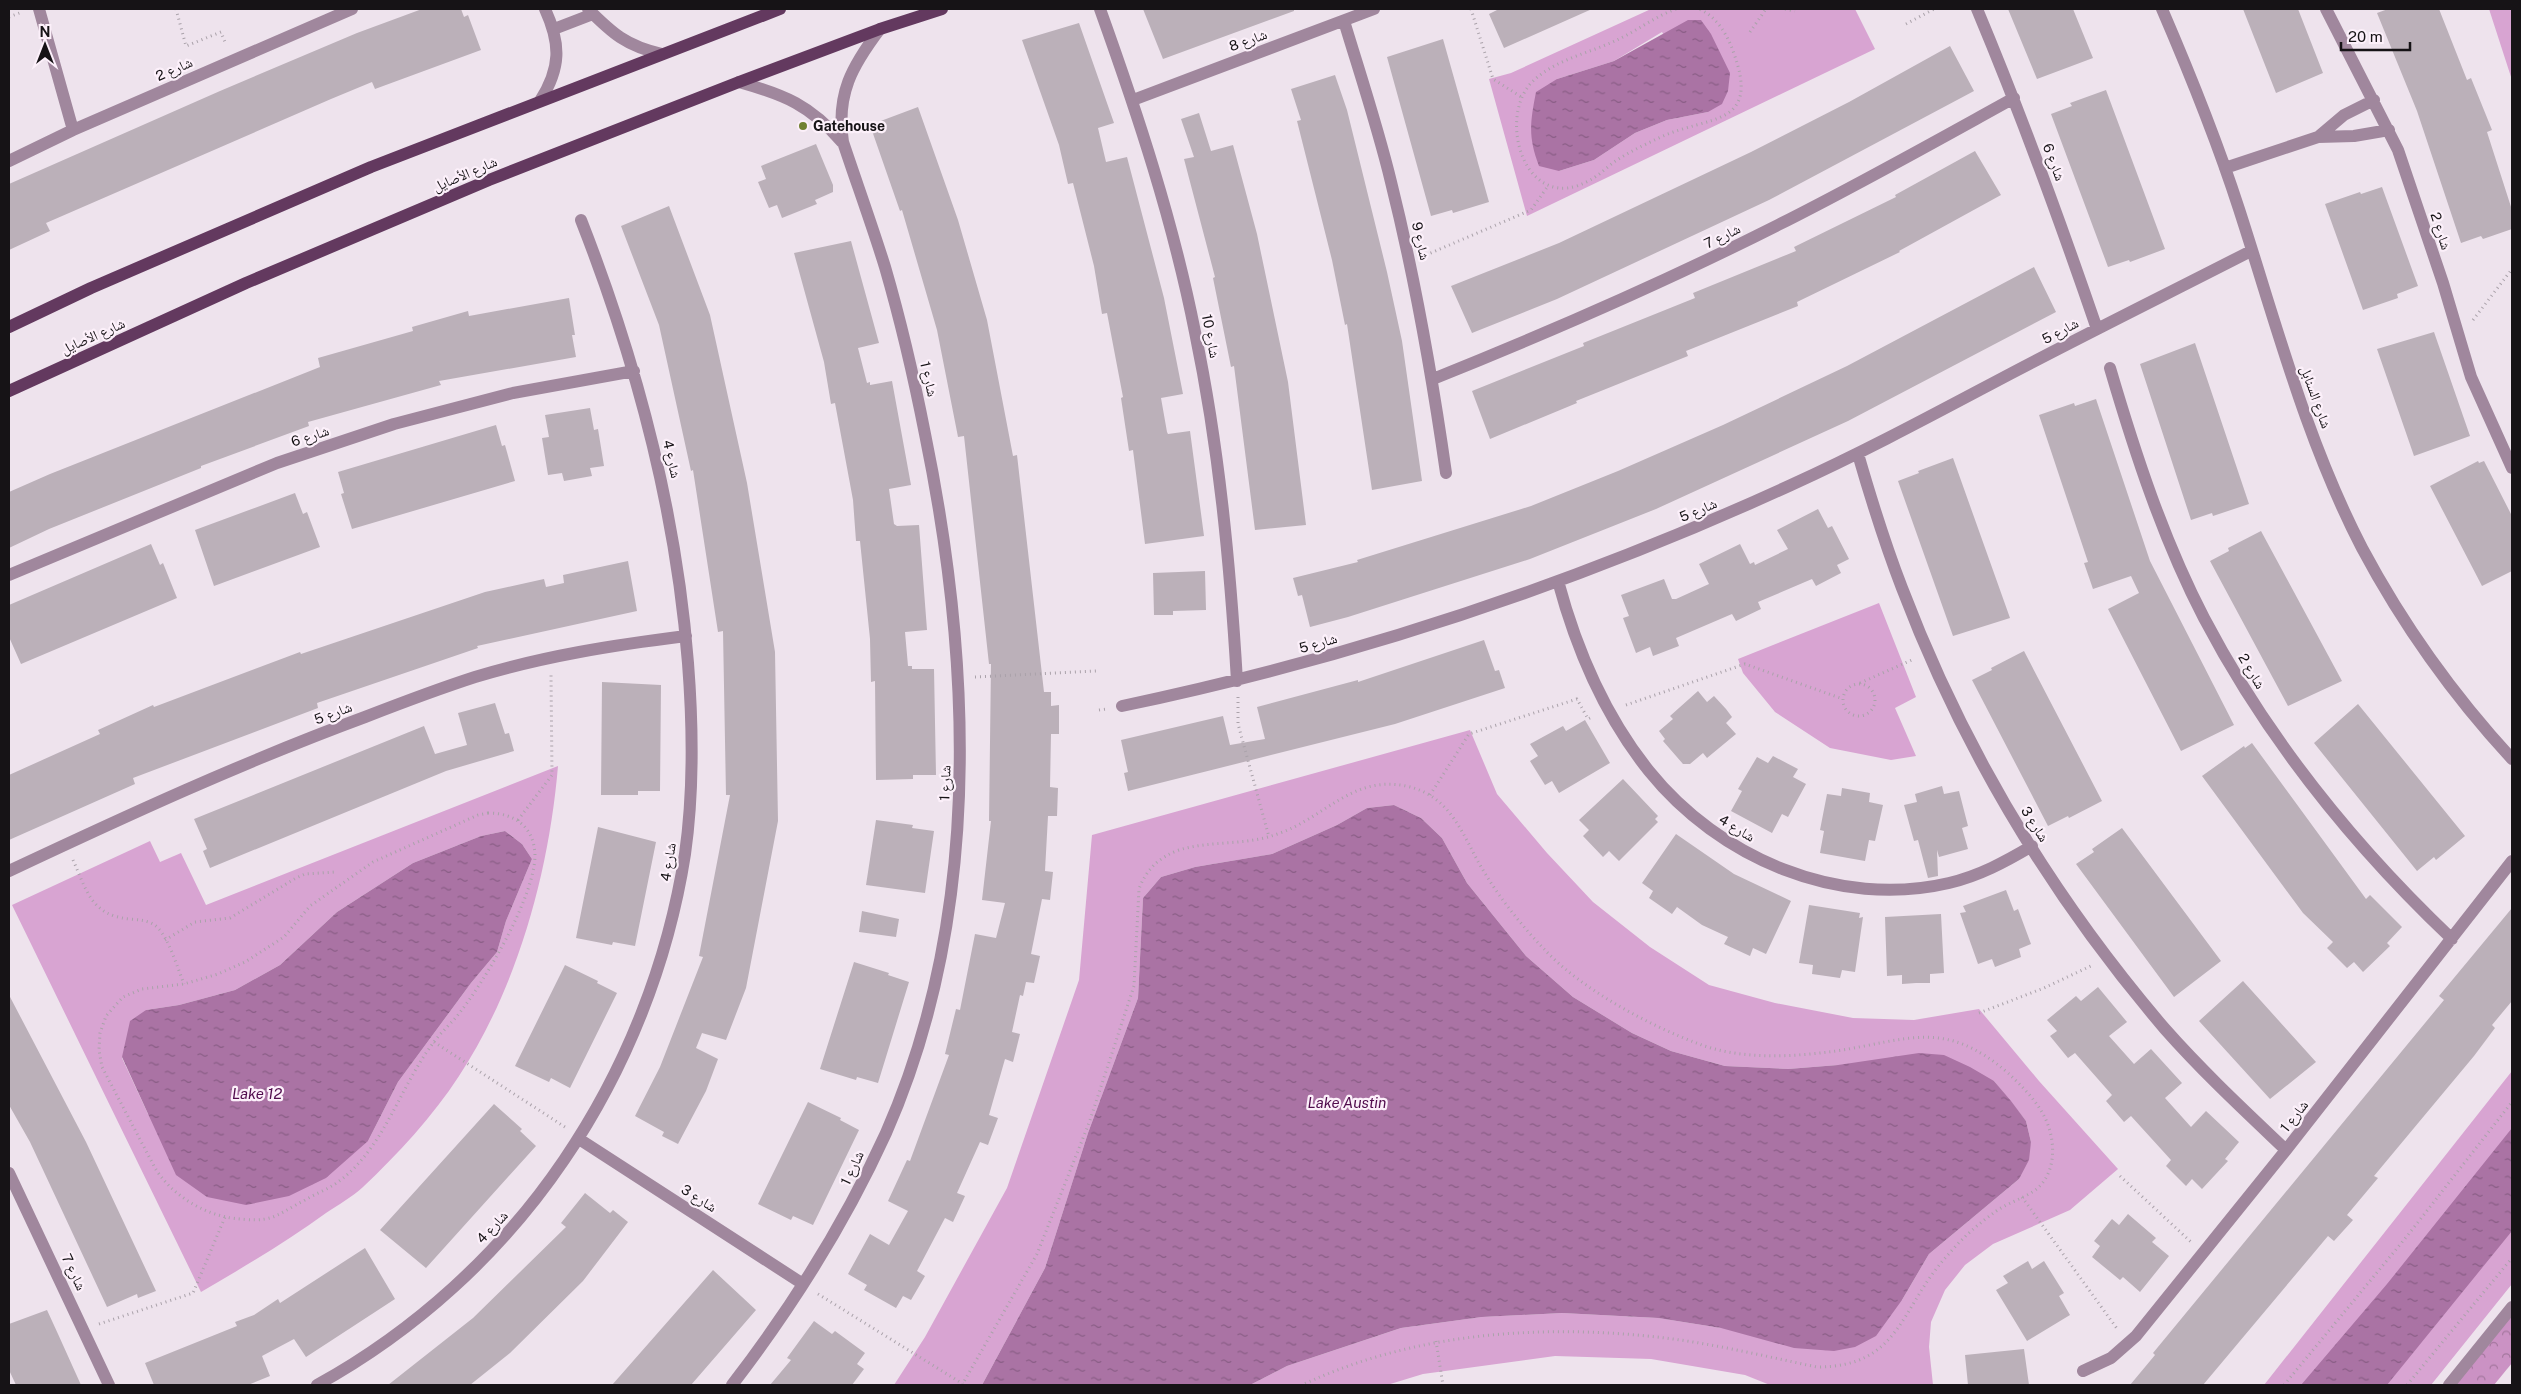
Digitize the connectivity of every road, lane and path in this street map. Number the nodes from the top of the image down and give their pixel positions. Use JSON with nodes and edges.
{"nodes":[{"id":1,"x":39,"y":9,"type":"edge"},
{"id":2,"x":176,"y":9,"type":"edge"},
{"id":3,"x":352,"y":9,"type":"edge"},
{"id":4,"x":545,"y":9,"type":"edge"},
{"id":5,"x":780,"y":9,"type":"edge"},
{"id":6,"x":942,"y":9,"type":"edge"},
{"id":7,"x":1100,"y":9,"type":"edge"},
{"id":8,"x":1374,"y":9,"type":"edge"},
{"id":9,"x":1471,"y":9,"type":"edge"},
{"id":10,"x":1676,"y":9,"type":"edge"},
{"id":11,"x":1699,"y":9,"type":"edge"},
{"id":12,"x":1766,"y":9,"type":"edge"},
{"id":13,"x":1786,"y":9,"type":"edge"},
{"id":14,"x":1934,"y":9,"type":"edge"},
{"id":15,"x":1977,"y":9,"type":"edge"},
{"id":16,"x":2162,"y":9,"type":"edge"},
{"id":17,"x":2326,"y":9,"type":"edge"},
{"id":18,"x":591,"y":10,"type":"edge"},
{"id":19,"x":1795,"y":11,"type":"dead end"},
{"id":20,"x":322,"y":14,"type":"edge"},
{"id":21,"x":1344,"y":21,"type":"junction"},
{"id":22,"x":1906,"y":24,"type":"dead end"},
{"id":23,"x":554,"y":29,"type":"junction"},
{"id":24,"x":880,"y":29,"type":"junction"},
{"id":25,"x":1750,"y":32,"type":"dead end"},
{"id":26,"x":662,"y":54,"type":"junction"},
{"id":27,"x":232,"y":60,"type":"junction"},
{"id":28,"x":738,"y":82,"type":"junction"},
{"id":29,"x":1523,"y":98,"type":"junction"},
{"id":30,"x":2014,"y":98,"type":"junction"},
{"id":31,"x":1133,"y":100,"type":"junction"},
{"id":32,"x":2374,"y":100,"type":"junction"},
{"id":33,"x":540,"y":101,"type":"junction"},
{"id":34,"x":73,"y":130,"type":"junction"},
{"id":35,"x":2389,"y":130,"type":"junction"},
{"id":36,"x":2318,"y":137,"type":"junction"},
{"id":37,"x":843,"y":142,"type":"junction"},
{"id":38,"x":9,"y":161,"type":"edge"},
{"id":39,"x":2225,"y":168,"type":"junction"},
{"id":40,"x":1548,"y":186,"type":"junction"},
{"id":41,"x":581,"y":220,"type":"dead end"},
{"id":42,"x":2251,"y":251,"type":"junction"},
{"id":43,"x":1410,"y":261,"type":"junction"},
{"id":44,"x":2512,"y":269,"type":"edge"},
{"id":45,"x":9,"y":327,"type":"edge"},
{"id":46,"x":2097,"y":329,"type":"junction"},
{"id":47,"x":2458,"y":338,"type":"junction"},
{"id":48,"x":2110,"y":368,"type":"dead end"},
{"id":49,"x":634,"y":370,"type":"junction"},
{"id":50,"x":1433,"y":379,"type":"junction"},
{"id":51,"x":9,"y":391,"type":"edge"},
{"id":52,"x":1858,"y":454,"type":"junction"},
{"id":53,"x":2512,"y":468,"type":"edge"},
{"id":54,"x":1446,"y":473,"type":"dead end"},
{"id":55,"x":9,"y":575,"type":"edge"},
{"id":56,"x":1558,"y":580,"type":"junction"},
{"id":57,"x":686,"y":636,"type":"junction"},
{"id":58,"x":1928,"y":652,"type":"junction"},
{"id":59,"x":550,"y":658,"type":"junction"},
{"id":60,"x":1097,"y":671,"type":"dead end"},
{"id":61,"x":960,"y":678,"type":"junction"},
{"id":62,"x":1237,"y":681,"type":"junction"},
{"id":63,"x":1860,"y":683,"type":"junction"},
{"id":64,"x":1122,"y":706,"type":"dead end"},
{"id":65,"x":2512,"y":759,"type":"edge"},
{"id":66,"x":518,"y":820,"type":"junction"},
{"id":67,"x":1270,"y":837,"type":"junction"},
{"id":68,"x":65,"y":844,"type":"junction"},
{"id":69,"x":2032,"y":846,"type":"junction"},
{"id":70,"x":2512,"y":861,"type":"edge"},
{"id":71,"x":9,"y":871,"type":"edge"},
{"id":72,"x":335,"y":872,"type":"dead end"},
{"id":73,"x":2452,"y":939,"type":"junction"},
{"id":74,"x":165,"y":940,"type":"junction"},
{"id":75,"x":2108,"y":958,"type":"junction"},
{"id":76,"x":184,"y":984,"type":"junction"},
{"id":77,"x":1979,"y":1013,"type":"dead end"},
{"id":78,"x":434,"y":1042,"type":"junction"},
{"id":79,"x":2512,"y":1102,"type":"edge"},
{"id":80,"x":579,"y":1139,"type":"junction"},
{"id":81,"x":2286,"y":1150,"type":"junction"},
{"id":82,"x":9,"y":1173,"type":"edge"},
{"id":83,"x":2120,"y":1176,"type":"dead end"},
{"id":84,"x":2022,"y":1197,"type":"junction"},
{"id":85,"x":225,"y":1217,"type":"junction"},
{"id":86,"x":2203,"y":1253,"type":"junction"},
{"id":87,"x":2512,"y":1258,"type":"edge"},
{"id":88,"x":803,"y":1284,"type":"junction"},
{"id":89,"x":2512,"y":1307,"type":"edge"},
{"id":90,"x":84,"y":1329,"type":"junction"},
{"id":91,"x":1436,"y":1341,"type":"junction"},
{"id":92,"x":2127,"y":1342,"type":"junction"},
{"id":93,"x":2083,"y":1372,"type":"dead end"},
{"id":94,"x":109,"y":1385,"type":"edge"},
{"id":95,"x":317,"y":1385,"type":"edge"},
{"id":96,"x":732,"y":1385,"type":"edge"},
{"id":97,"x":963,"y":1385,"type":"edge"},
{"id":98,"x":1302,"y":1385,"type":"edge"},
{"id":99,"x":1443,"y":1385,"type":"edge"},
{"id":100,"x":2284,"y":1385,"type":"edge"},
{"id":101,"x":2407,"y":1385,"type":"edge"},
{"id":102,"x":2449,"y":1385,"type":"edge"}],
"edges":[{"from":1,"to":34,"type":"street"},
{"from":2,"to":27,"type":"path"},
{"from":3,"to":20,"type":"street","name":"شارع 2"},
{"from":4,"to":23,"type":"street"},
{"from":5,"to":26,"type":"main road"},
{"from":6,"to":24,"type":"main road","name":"شارع الأصايل"},
{"from":7,"to":31,"type":"street","name":"شارع 10"},
{"from":8,"to":21,"type":"street","name":"شارع 8"},
{"from":9,"to":29,"type":"path"},
{"from":10,"to":29,"type":"path"},
{"from":11,"to":40,"type":"path"},
{"from":12,"to":25,"type":"path"},
{"from":13,"to":19,"type":"path"},
{"from":14,"to":22,"type":"path"},
{"from":15,"to":30,"type":"street","name":"شارع 6"},
{"from":16,"to":39,"type":"street","name":"شارع السنابل"},
{"from":17,"to":32,"type":"street","name":"شارع 2"},
{"from":18,"to":23,"type":"street"},
{"from":18,"to":26,"type":"street"},
{"from":20,"to":27,"type":"street","name":"شارع 2"},
{"from":21,"to":31,"type":"street","name":"شارع 8"},
{"from":21,"to":43,"type":"street","name":"شارع 9"},
{"from":23,"to":33,"type":"street"},
{"from":24,"to":28,"type":"main road","name":"شارع الأصايل"},
{"from":24,"to":37,"type":"street","name":"شارع 1"},
{"from":26,"to":33,"type":"main road"},
{"from":27,"to":34,"type":"street","name":"شارع 2"},
{"from":28,"to":37,"type":"street","name":"شارع 1"},
{"from":28,"to":51,"type":"main road","name":"شارع الأصايل"},
{"from":29,"to":40,"type":"path"},
{"from":30,"to":46,"type":"street","name":"شارع 6"},
{"from":30,"to":50,"type":"street","name":"شارع 7"},
{"from":31,"to":62,"type":"street","name":"شارع 10"},
{"from":32,"to":35,"type":"street","name":"شارع 2"},
{"from":32,"to":36,"type":"street"},
{"from":33,"to":45,"type":"main road"},
{"from":34,"to":38,"type":"street","name":"شارع 2"},
{"from":35,"to":36,"type":"street"},
{"from":35,"to":47,"type":"street","name":"شارع 2"},
{"from":36,"to":39,"type":"street"},
{"from":37,"to":61,"type":"street","name":"شارع 1"},
{"from":39,"to":42,"type":"street","name":"شارع السنابل"},
{"from":40,"to":43,"type":"path"},
{"from":41,"to":49,"type":"street","name":"شارع 4"},
{"from":42,"to":46,"type":"street","name":"شارع 5"},
{"from":42,"to":65,"type":"street","name":"شارع السنابل"},
{"from":43,"to":50,"type":"street","name":"شارع 9"},
{"from":44,"to":47,"type":"path"},
{"from":46,"to":52,"type":"street","name":"شارع 5"},
{"from":47,"to":53,"type":"street","name":"شارع 2"},
{"from":48,"to":73,"type":"street","name":"شارع 2"},
{"from":49,"to":55,"type":"street","name":"شارع 6"},
{"from":49,"to":57,"type":"street","name":"شارع 4"},
{"from":50,"to":54,"type":"street","name":"شارع 9"},
{"from":52,"to":56,"type":"street","name":"شارع 5"},
{"from":52,"to":58,"type":"street","name":"شارع 3"},
{"from":56,"to":62,"type":"street","name":"شارع 5"},
{"from":56,"to":69,"type":"street","name":"شارع 4"},
{"from":57,"to":59,"type":"street","name":"شارع 5"},
{"from":57,"to":80,"type":"street","name":"شارع 4"},
{"from":58,"to":63,"type":"path"},
{"from":58,"to":69,"type":"street","name":"شارع 3"},
{"from":59,"to":66,"type":"path"},
{"from":59,"to":68,"type":"street","name":"شارع 5"},
{"from":60,"to":61,"type":"path"},
{"from":61,"to":88,"type":"street","name":"شارع 1"},
{"from":62,"to":64,"type":"street","name":"شارع 5"},
{"from":62,"to":67,"type":"path"},
{"from":63,"to":63,"type":"path"},
{"from":66,"to":76,"type":"path"},
{"from":66,"to":78,"type":"path"},
{"from":67,"to":84,"type":"path"},
{"from":67,"to":97,"type":"path"},
{"from":68,"to":71,"type":"street","name":"شارع 5"},
{"from":68,"to":74,"type":"path"},
{"from":69,"to":75,"type":"street","name":"شارع 3"},
{"from":70,"to":73,"type":"street","name":"شارع 1"},
{"from":72,"to":74,"type":"path"},
{"from":73,"to":81,"type":"street","name":"شارع 1"},
{"from":74,"to":76,"type":"path"},
{"from":75,"to":77,"type":"path"},
{"from":75,"to":81,"type":"street","name":"شارع 3"},
{"from":76,"to":85,"type":"path"},
{"from":78,"to":80,"type":"path"},
{"from":78,"to":85,"type":"path"},
{"from":79,"to":100,"type":"path"},
{"from":80,"to":88,"type":"street","name":"شارع 3"},
{"from":80,"to":95,"type":"street","name":"شارع 4"},
{"from":81,"to":86,"type":"street","name":"شارع 1"},
{"from":82,"to":90,"type":"street","name":"شارع 7"},
{"from":83,"to":86,"type":"path"},
{"from":84,"to":91,"type":"path"},
{"from":84,"to":92,"type":"path"},
{"from":85,"to":90,"type":"path"},
{"from":86,"to":92,"type":"street","name":"شارع 1"},
{"from":87,"to":101,"type":"path"},
{"from":88,"to":96,"type":"street","name":"شارع 1"},
{"from":88,"to":97,"type":"path"},
{"from":89,"to":102,"type":"street"},
{"from":90,"to":94,"type":"street","name":"شارع 7"},
{"from":91,"to":98,"type":"path"},
{"from":91,"to":99,"type":"path"},
{"from":92,"to":93,"type":"street","name":"شارع 1"}]}
